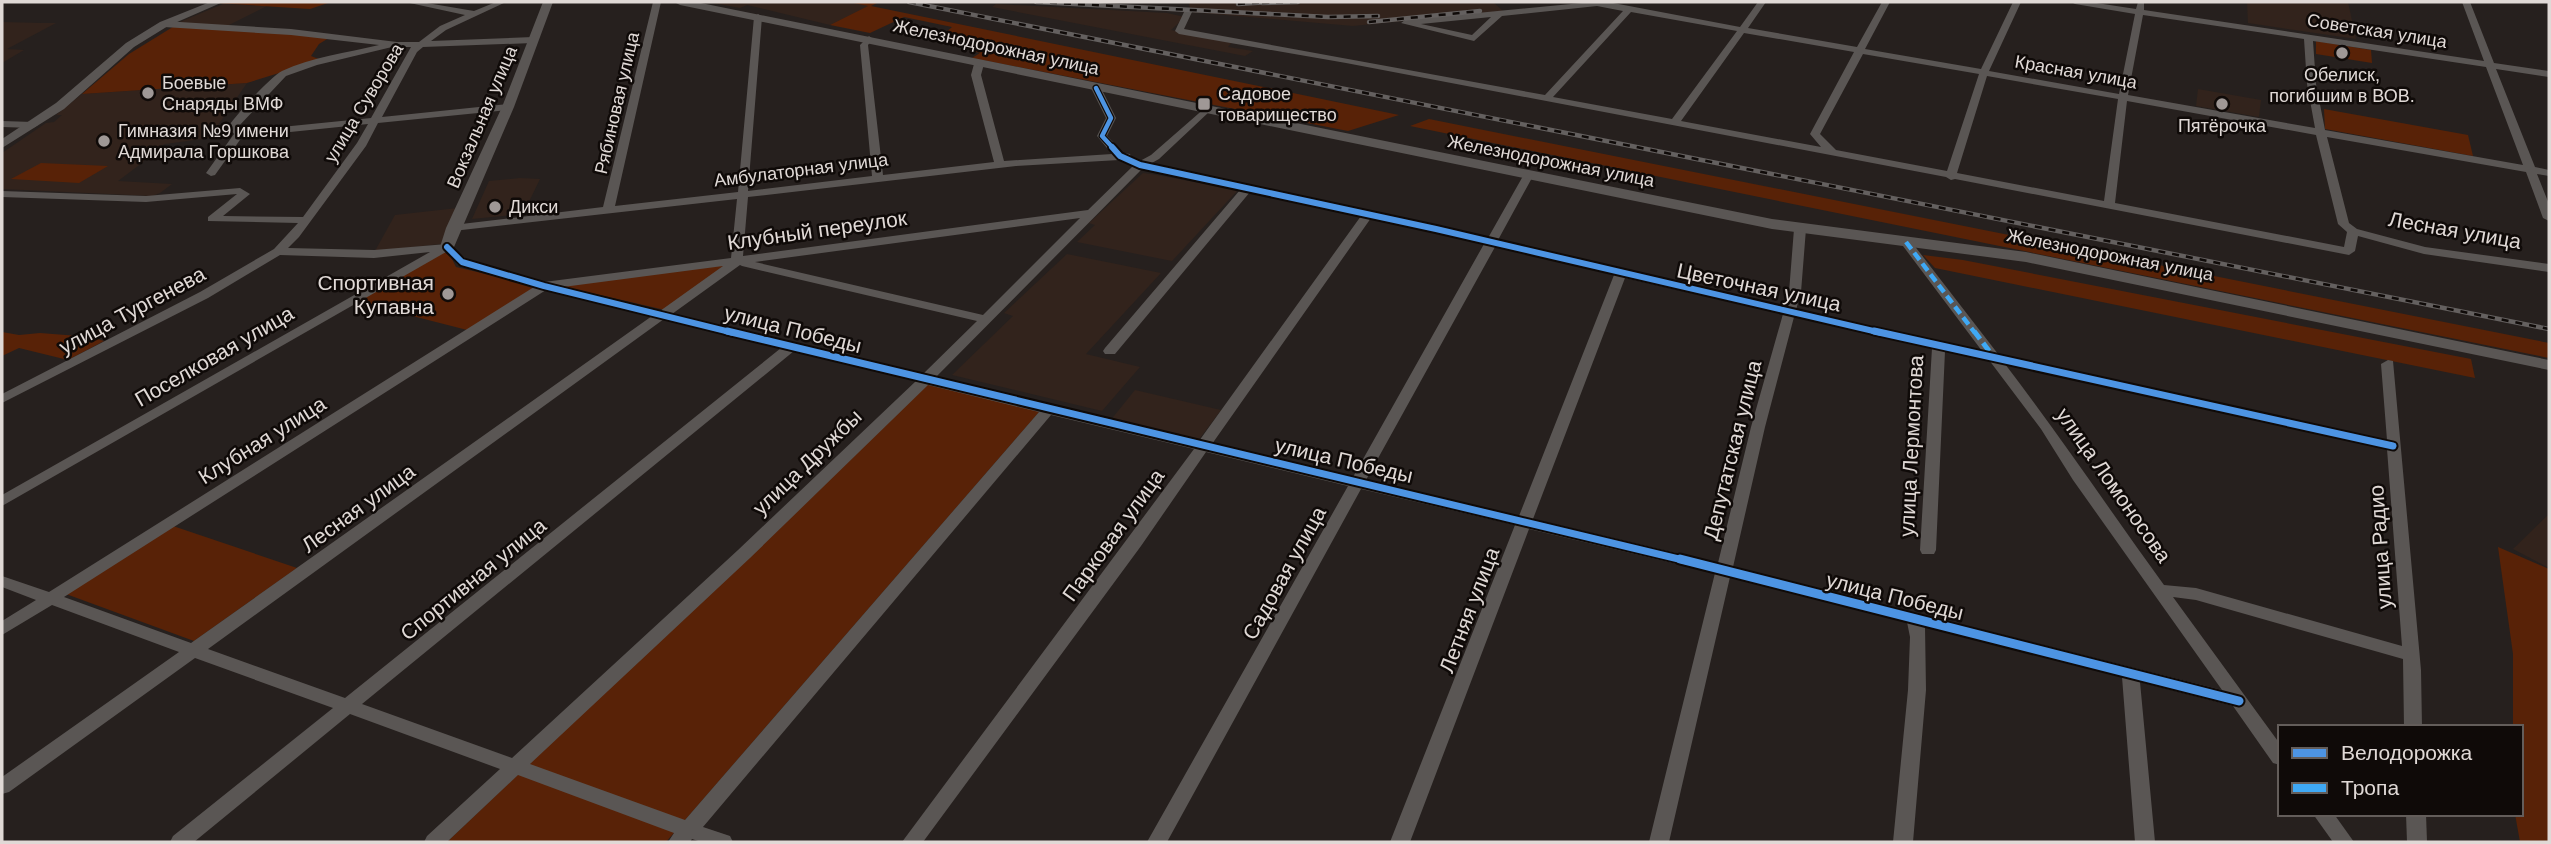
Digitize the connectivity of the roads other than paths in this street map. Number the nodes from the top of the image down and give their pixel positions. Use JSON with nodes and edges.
{"nodes":[{"id":1,"x":218,"y":2,"type":"edge"},
{"id":2,"x":408,"y":2,"type":"edge"},
{"id":3,"x":502,"y":2,"type":"edge"},
{"id":4,"x":548,"y":2,"type":"edge"},
{"id":5,"x":657,"y":2,"type":"edge"},
{"id":6,"x":680,"y":2,"type":"edge"},
{"id":7,"x":1620,"y":2,"type":"edge"},
{"id":8,"x":1762,"y":2,"type":"edge"},
{"id":9,"x":1886,"y":2,"type":"edge"},
{"id":10,"x":2017,"y":2,"type":"edge"},
{"id":11,"x":2075,"y":2,"type":"edge"},
{"id":12,"x":2466,"y":2,"type":"edge"},
{"id":13,"x":1598,"y":4,"type":"junction"},
{"id":14,"x":2140,"y":6,"type":"edge"},
{"id":15,"x":1628,"y":11,"type":"junction"},
{"id":16,"x":1188,"y":12,"type":"dead end"},
{"id":17,"x":1500,"y":13,"type":"junction"},
{"id":18,"x":474,"y":14,"type":"junction"},
{"id":19,"x":758,"y":17,"type":"junction"},
{"id":20,"x":164,"y":24,"type":"junction"},
{"id":21,"x":1742,"y":30,"type":"junction"},
{"id":22,"x":2308,"y":36,"type":"junction"},
{"id":23,"x":869,"y":39,"type":"junction"},
{"id":24,"x":533,"y":40,"type":"junction"},
{"id":25,"x":420,"y":42,"type":"junction"},
{"id":26,"x":397,"y":45,"type":"junction"},
{"id":27,"x":1860,"y":50,"type":"junction"},
{"id":28,"x":979,"y":64,"type":"junction"},
{"id":29,"x":2492,"y":65,"type":"junction"},
{"id":30,"x":1984,"y":72,"type":"junction"},
{"id":31,"x":2549,"y":74,"type":"edge"},
{"id":32,"x":1096,"y":88,"type":"junction"},
{"id":33,"x":2123,"y":96,"type":"junction"},
{"id":34,"x":1546,"y":99,"type":"junction"},
{"id":35,"x":508,"y":107,"type":"junction"},
{"id":36,"x":1206,"y":110,"type":"junction"},
{"id":37,"x":376,"y":120,"type":"junction"},
{"id":38,"x":2,"y":124,"type":"edge"},
{"id":39,"x":1674,"y":124,"type":"junction"},
{"id":40,"x":33,"y":125,"type":"junction"},
{"id":41,"x":2319,"y":131,"type":"junction"},
{"id":42,"x":239,"y":134,"type":"junction"},
{"id":43,"x":2,"y":144,"type":"edge"},
{"id":44,"x":1837,"y":153,"type":"junction"},
{"id":45,"x":1120,"y":156,"type":"junction"},
{"id":46,"x":1155,"y":157,"type":"junction"},
{"id":47,"x":1000,"y":165,"type":"junction"},
{"id":48,"x":1140,"y":165,"type":"junction"},
{"id":49,"x":2533,"y":170,"type":"junction"},
{"id":50,"x":211,"y":173,"type":"dead end"},
{"id":51,"x":2549,"y":173,"type":"edge"},
{"id":52,"x":1528,"y":176,"type":"junction"},
{"id":53,"x":1951,"y":177,"type":"junction"},
{"id":54,"x":878,"y":179,"type":"junction"},
{"id":55,"x":1247,"y":188,"type":"junction"},
{"id":56,"x":2,"y":194,"type":"edge"},
{"id":57,"x":742,"y":195,"type":"junction"},
{"id":58,"x":2109,"y":206,"type":"junction"},
{"id":59,"x":608,"y":211,"type":"junction"},
{"id":60,"x":1094,"y":212,"type":"junction"},
{"id":61,"x":1368,"y":214,"type":"junction"},
{"id":62,"x":2549,"y":218,"type":"edge"},
{"id":63,"x":306,"y":220,"type":"junction"},
{"id":64,"x":453,"y":228,"type":"junction"},
{"id":65,"x":1800,"y":229,"type":"junction"},
{"id":66,"x":2353,"y":231,"type":"junction"},
{"id":67,"x":1490,"y":242,"type":"junction"},
{"id":68,"x":1906,"y":242,"type":"junction"},
{"id":69,"x":447,"y":247,"type":"junction"},
{"id":70,"x":278,"y":251,"type":"junction"},
{"id":71,"x":738,"y":260,"type":"junction"},
{"id":72,"x":2549,"y":268,"type":"edge"},
{"id":73,"x":1620,"y":274,"type":"junction"},
{"id":74,"x":544,"y":286,"type":"junction"},
{"id":75,"x":1789,"y":312,"type":"junction"},
{"id":76,"x":663,"y":315,"type":"junction"},
{"id":77,"x":985,"y":319,"type":"junction"},
{"id":78,"x":1939,"y":345,"type":"junction"},
{"id":79,"x":791,"y":347,"type":"junction"},
{"id":80,"x":1110,"y":351,"type":"dead end"},
{"id":81,"x":1993,"y":356,"type":"junction"},
{"id":82,"x":2388,"y":364,"type":"dead end"},
{"id":83,"x":2549,"y":365,"type":"edge"},
{"id":84,"x":928,"y":378,"type":"junction"},
{"id":85,"x":2,"y":399,"type":"edge"},
{"id":86,"x":1048,"y":410,"type":"junction"},
{"id":87,"x":1202,"y":445,"type":"junction"},
{"id":88,"x":2393,"y":446,"type":"junction"},
{"id":89,"x":1359,"y":481,"type":"junction"},
{"id":90,"x":2,"y":501,"type":"edge"},
{"id":91,"x":1526,"y":522,"type":"junction"},
{"id":92,"x":1928,"y":551,"type":"dead end"},
{"id":93,"x":1725,"y":569,"type":"junction"},
{"id":94,"x":2,"y":581,"type":"edge"},
{"id":95,"x":2159,"y":590,"type":"junction"},
{"id":96,"x":50,"y":598,"type":"junction"},
{"id":97,"x":1915,"y":620,"type":"junction"},
{"id":98,"x":2,"y":629,"type":"edge"},
{"id":99,"x":194,"y":651,"type":"junction"},
{"id":100,"x":2410,"y":655,"type":"junction"},
{"id":101,"x":2130,"y":673,"type":"junction"},
{"id":102,"x":2239,"y":701,"type":"junction"},
{"id":103,"x":348,"y":706,"type":"junction"},
{"id":104,"x":2413,"y":725,"type":"edge"},
{"id":105,"x":2278,"y":755,"type":"edge"},
{"id":106,"x":514,"y":767,"type":"junction"},
{"id":107,"x":2,"y":787,"type":"edge"},
{"id":108,"x":2324,"y":816,"type":"edge"},
{"id":109,"x":2416,"y":816,"type":"edge"},
{"id":110,"x":684,"y":836,"type":"edge"},
{"id":111,"x":180,"y":842,"type":"edge"},
{"id":112,"x":434,"y":842,"type":"edge"},
{"id":113,"x":723,"y":842,"type":"edge"},
{"id":114,"x":912,"y":842,"type":"edge"},
{"id":115,"x":1157,"y":842,"type":"edge"},
{"id":116,"x":1400,"y":842,"type":"edge"},
{"id":117,"x":1658,"y":842,"type":"edge"},
{"id":118,"x":1903,"y":842,"type":"edge"},
{"id":119,"x":2145,"y":842,"type":"edge"},
{"id":120,"x":2344,"y":842,"type":"edge"},
{"id":121,"x":2417,"y":842,"type":"edge"}],
"edges":[{"from":1,"to":20,"type":"street"},
{"from":2,"to":18,"type":"street"},
{"from":3,"to":18,"type":"street","name":"улица Суворова"},
{"from":4,"to":24,"type":"street","name":"Вокзальная улица"},
{"from":5,"to":59,"type":"street","name":"Рябиновая улица"},
{"from":6,"to":19,"type":"main road","name":"Железнодорожная улица"},
{"from":7,"to":13,"type":"street"},
{"from":8,"to":21,"type":"street"},
{"from":9,"to":27,"type":"street"},
{"from":10,"to":30,"type":"street"},
{"from":11,"to":14,"type":"street","name":"Советская улица"},
{"from":12,"to":29,"type":"street"},
{"from":13,"to":15,"type":"street","name":"Красная улица"},
{"from":13,"to":17,"type":"street"},
{"from":14,"to":22,"type":"street","name":"Советская улица"},
{"from":14,"to":33,"type":"street"},
{"from":15,"to":21,"type":"street","name":"Красная улица"},
{"from":15,"to":34,"type":"street"},
{"from":16,"to":34,"type":"street"},
{"from":17,"to":17,"type":"street"},
{"from":18,"to":25,"type":"street","name":"улица Суворова"},
{"from":19,"to":23,"type":"main road","name":"Железнодорожная улица"},
{"from":19,"to":57,"type":"street"},
{"from":20,"to":26,"type":"street"},
{"from":20,"to":40,"type":"street"},
{"from":21,"to":27,"type":"street","name":"Красная улица"},
{"from":21,"to":39,"type":"street"},
{"from":22,"to":29,"type":"street","name":"Советская улица"},
{"from":22,"to":41,"type":"street"},
{"from":23,"to":28,"type":"main road","name":"Железнодорожная улица"},
{"from":23,"to":54,"type":"street"},
{"from":24,"to":25,"type":"street"},
{"from":24,"to":35,"type":"street","name":"Вокзальная улица"},
{"from":25,"to":26,"type":"street"},
{"from":25,"to":37,"type":"street","name":"улица Суворова"},
{"from":26,"to":42,"type":"street"},
{"from":27,"to":30,"type":"street","name":"Красная улица"},
{"from":27,"to":44,"type":"street"},
{"from":28,"to":32,"type":"main road","name":"Железнодорожная улица"},
{"from":28,"to":47,"type":"street"},
{"from":29,"to":31,"type":"street","name":"Советская улица"},
{"from":29,"to":49,"type":"street"},
{"from":30,"to":33,"type":"street","name":"Красная улица"},
{"from":30,"to":53,"type":"street"},
{"from":32,"to":36,"type":"main road","name":"Железнодорожная улица"},
{"from":32,"to":45,"type":"street"},
{"from":33,"to":41,"type":"street","name":"Красная улица"},
{"from":33,"to":58,"type":"street"},
{"from":34,"to":39,"type":"street"},
{"from":35,"to":37,"type":"street"},
{"from":35,"to":64,"type":"street","name":"Вокзальная улица"},
{"from":36,"to":46,"type":"street","name":"улица Дружбы"},
{"from":36,"to":52,"type":"main road","name":"Железнодорожная улица"},
{"from":37,"to":42,"type":"street"},
{"from":37,"to":63,"type":"street","name":"улица Суворова"},
{"from":38,"to":40,"type":"street"},
{"from":39,"to":44,"type":"street"},
{"from":40,"to":43,"type":"street"},
{"from":41,"to":49,"type":"street","name":"Красная улица"},
{"from":41,"to":66,"type":"street"},
{"from":42,"to":50,"type":"street"},
{"from":44,"to":53,"type":"street"},
{"from":45,"to":46,"type":"street","name":"Амбулаторная улица"},
{"from":45,"to":47,"type":"street","name":"Амбулаторная улица"},
{"from":45,"to":48,"type":"street","name":"Цветочная улица"},
{"from":46,"to":48,"type":"street","name":"улица Дружбы"},
{"from":47,"to":54,"type":"street","name":"Амбулаторная улица"},
{"from":48,"to":55,"type":"street","name":"Цветочная улица"},
{"from":48,"to":60,"type":"street","name":"улица Дружбы"},
{"from":49,"to":51,"type":"street","name":"Красная улица"},
{"from":49,"to":62,"type":"street"},
{"from":52,"to":65,"type":"main road","name":"Железнодорожная улица"},
{"from":52,"to":67,"type":"street","name":"Садовая улица"},
{"from":53,"to":58,"type":"street"},
{"from":54,"to":57,"type":"street","name":"Амбулаторная улица"},
{"from":55,"to":61,"type":"street","name":"Цветочная улица"},
{"from":55,"to":80,"type":"street"},
{"from":56,"to":63,"type":"street"},
{"from":57,"to":59,"type":"street","name":"Амбулаторная улица"},
{"from":57,"to":71,"type":"street"},
{"from":58,"to":66,"type":"street"},
{"from":59,"to":64,"type":"street","name":"Амбулаторная улица"},
{"from":60,"to":71,"type":"street","name":"Клубный переулок"},
{"from":60,"to":77,"type":"street","name":"улица Дружбы"},
{"from":61,"to":67,"type":"street","name":"Цветочная улица"},
{"from":61,"to":87,"type":"street","name":"Парковая улица"},
{"from":63,"to":70,"type":"street","name":"улица Суворова"},
{"from":64,"to":69,"type":"street","name":"Вокзальная улица"},
{"from":65,"to":68,"type":"main road","name":"Железнодорожная улица"},
{"from":65,"to":75,"type":"street","name":"Депутатская улица"},
{"from":66,"to":72,"type":"street","name":"Лесная улица"},
{"from":67,"to":73,"type":"street","name":"Цветочная улица"},
{"from":67,"to":89,"type":"street","name":"Садовая улица"},
{"from":68,"to":81,"type":"street","name":"улица Ломоносова"},
{"from":68,"to":83,"type":"main road","name":"Железнодорожная улица"},
{"from":69,"to":70,"type":"street"},
{"from":69,"to":74,"type":"street","name":"улица Победы"},
{"from":69,"to":90,"type":"street","name":"Поселковая улица"},
{"from":70,"to":85,"type":"street","name":"улица Тургенева"},
{"from":71,"to":74,"type":"street","name":"Клубный переулок"},
{"from":71,"to":76,"type":"street","name":"Лесная улица"},
{"from":71,"to":77,"type":"street"},
{"from":73,"to":75,"type":"street","name":"Цветочная улица"},
{"from":73,"to":91,"type":"street","name":"Летняя улица"},
{"from":74,"to":76,"type":"street","name":"улица Победы"},
{"from":74,"to":96,"type":"street","name":"Клубная улица"},
{"from":75,"to":78,"type":"street","name":"Цветочная улица"},
{"from":75,"to":93,"type":"street","name":"Депутатская улица"},
{"from":76,"to":79,"type":"street","name":"улица Победы"},
{"from":76,"to":99,"type":"street","name":"Лесная улица"},
{"from":77,"to":84,"type":"street","name":"улица Дружбы"},
{"from":78,"to":81,"type":"street","name":"Цветочная улица"},
{"from":78,"to":92,"type":"street","name":"улица Лермонтова"},
{"from":79,"to":84,"type":"street","name":"улица Победы"},
{"from":79,"to":103,"type":"street","name":"Спортивная улица"},
{"from":81,"to":88,"type":"street","name":"Цветочная улица"},
{"from":81,"to":95,"type":"street","name":"улица Ломоносова"},
{"from":82,"to":88,"type":"street","name":"улица Радио"},
{"from":84,"to":86,"type":"street","name":"улица Победы"},
{"from":84,"to":106,"type":"street","name":"улица Дружбы"},
{"from":86,"to":87,"type":"street","name":"улица Победы"},
{"from":86,"to":110,"type":"street"},
{"from":87,"to":89,"type":"street","name":"улица Победы"},
{"from":87,"to":114,"type":"street","name":"Парковая улица"},
{"from":88,"to":100,"type":"street","name":"улица Радио"},
{"from":89,"to":91,"type":"street","name":"улица Победы"},
{"from":89,"to":115,"type":"street","name":"Садовая улица"},
{"from":91,"to":93,"type":"street","name":"улица Победы"},
{"from":91,"to":116,"type":"street","name":"Летняя улица"},
{"from":93,"to":97,"type":"street","name":"улица Победы"},
{"from":93,"to":117,"type":"street","name":"Депутатская улица"},
{"from":94,"to":96,"type":"street"},
{"from":95,"to":100,"type":"street"},
{"from":95,"to":102,"type":"street","name":"улица Ломоносова"},
{"from":96,"to":98,"type":"street","name":"Клубная улица"},
{"from":96,"to":99,"type":"street"},
{"from":97,"to":101,"type":"street","name":"улица Победы"},
{"from":97,"to":118,"type":"street"},
{"from":99,"to":103,"type":"street"},
{"from":99,"to":107,"type":"street","name":"Лесная улица"},
{"from":100,"to":104,"type":"street","name":"улица Радио"},
{"from":101,"to":102,"type":"street","name":"улица Победы"},
{"from":101,"to":119,"type":"street"},
{"from":102,"to":105,"type":"street","name":"улица Ломоносова"},
{"from":103,"to":106,"type":"street"},
{"from":103,"to":111,"type":"street","name":"Спортивная улица"},
{"from":106,"to":110,"type":"street"},
{"from":106,"to":112,"type":"street","name":"улица Дружбы"},
{"from":108,"to":120,"type":"street"},
{"from":109,"to":121,"type":"street"},
{"from":110,"to":113,"type":"street"}]}
